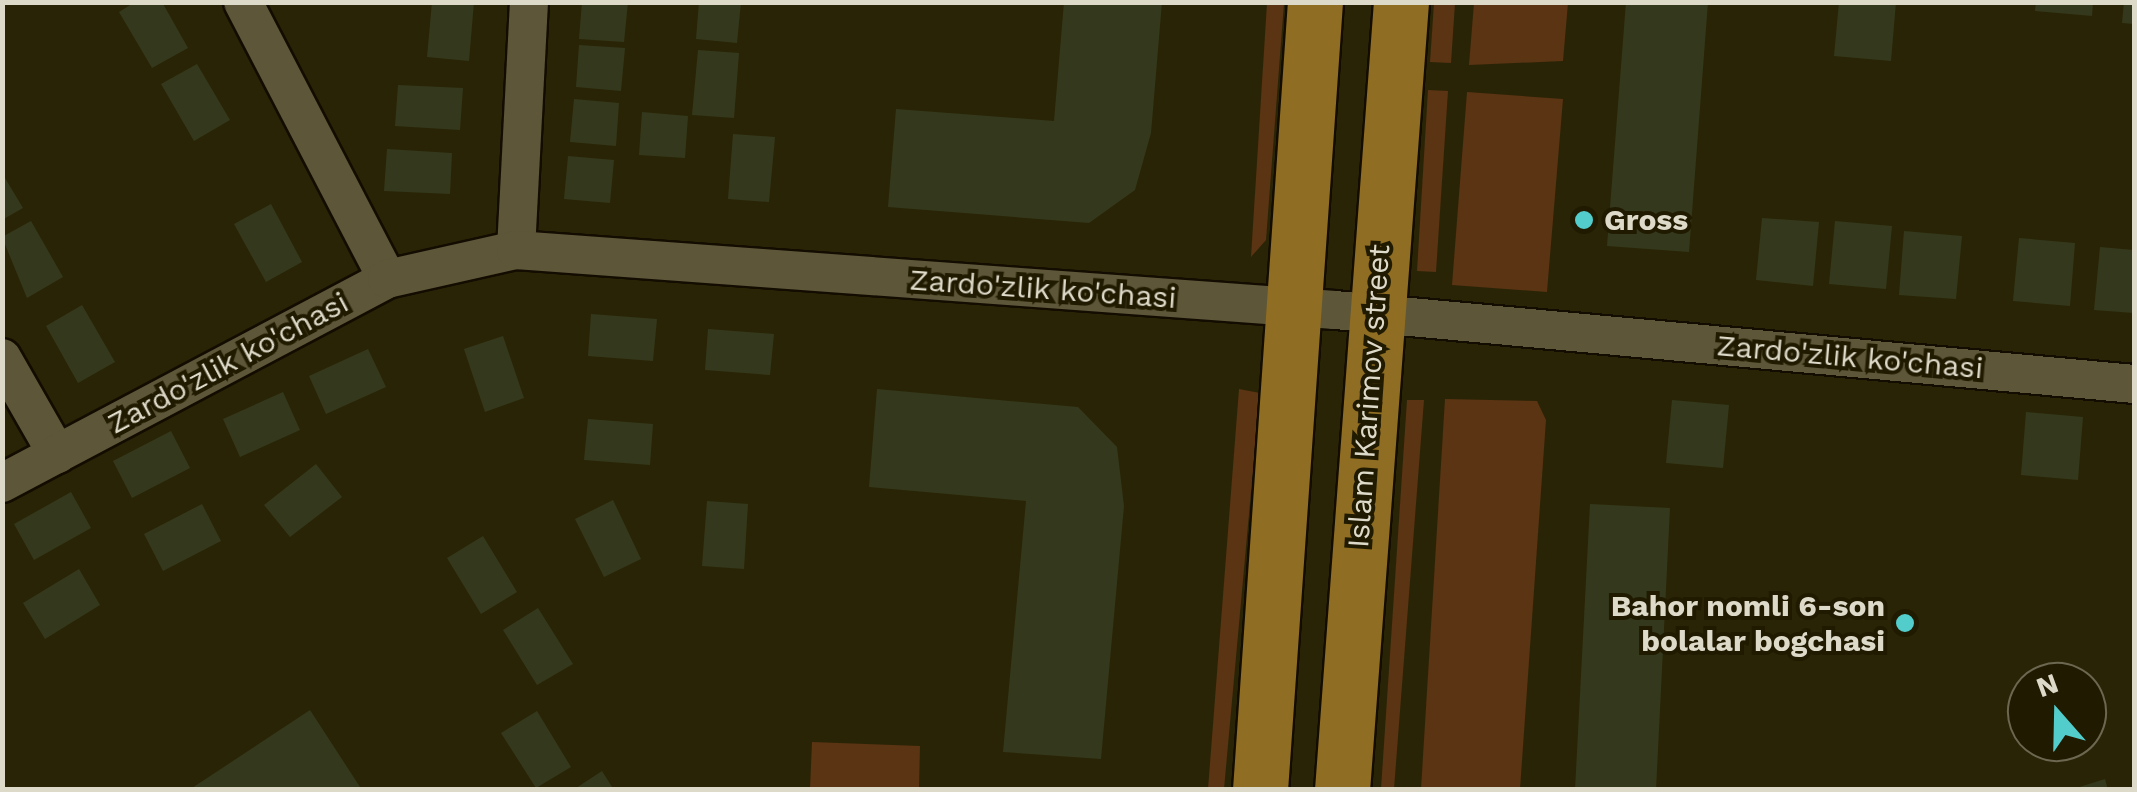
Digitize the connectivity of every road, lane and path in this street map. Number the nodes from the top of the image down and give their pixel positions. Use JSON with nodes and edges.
{"nodes":[{"id":1,"x":244,"y":2,"type":"edge"},
{"id":2,"x":529,"y":2,"type":"edge"},
{"id":3,"x":1315,"y":2,"type":"edge"},
{"id":4,"x":1400,"y":2,"type":"edge"},
{"id":5,"x":516,"y":250,"type":"junction"},
{"id":6,"x":387,"y":278,"type":"junction"},
{"id":7,"x":1294,"y":307,"type":"junction"},
{"id":8,"x":1372,"y":313,"type":"junction"},
{"id":9,"x":2,"y":358,"type":"edge"},
{"id":10,"x":2134,"y":384,"type":"edge"},
{"id":11,"x":57,"y":454,"type":"junction"},
{"id":12,"x":2,"y":483,"type":"edge"},
{"id":13,"x":1260,"y":790,"type":"edge"},
{"id":14,"x":1342,"y":790,"type":"edge"}],
"edges":[{"from":1,"to":6,"type":"street"},
{"from":2,"to":5,"type":"street"},
{"from":3,"to":7,"type":"main road"},
{"from":4,"to":8,"type":"main road","name":"Islam Karimov street"},
{"from":5,"to":6,"type":"street","name":"Zardo'zlik ko'chasi"},
{"from":5,"to":7,"type":"street","name":"Zardo'zlik ko'chasi"},
{"from":6,"to":11,"type":"street","name":"Zardo'zlik ko'chasi"},
{"from":7,"to":8,"type":"street","name":"Zardo'zlik ko'chasi"},
{"from":7,"to":13,"type":"main road"},
{"from":8,"to":10,"type":"street","name":"Zardo'zlik ko'chasi"},
{"from":8,"to":14,"type":"main road","name":"Islam Karimov street"},
{"from":9,"to":11,"type":"street"},
{"from":11,"to":12,"type":"street","name":"Zardo'zlik ko'chasi"}]}
